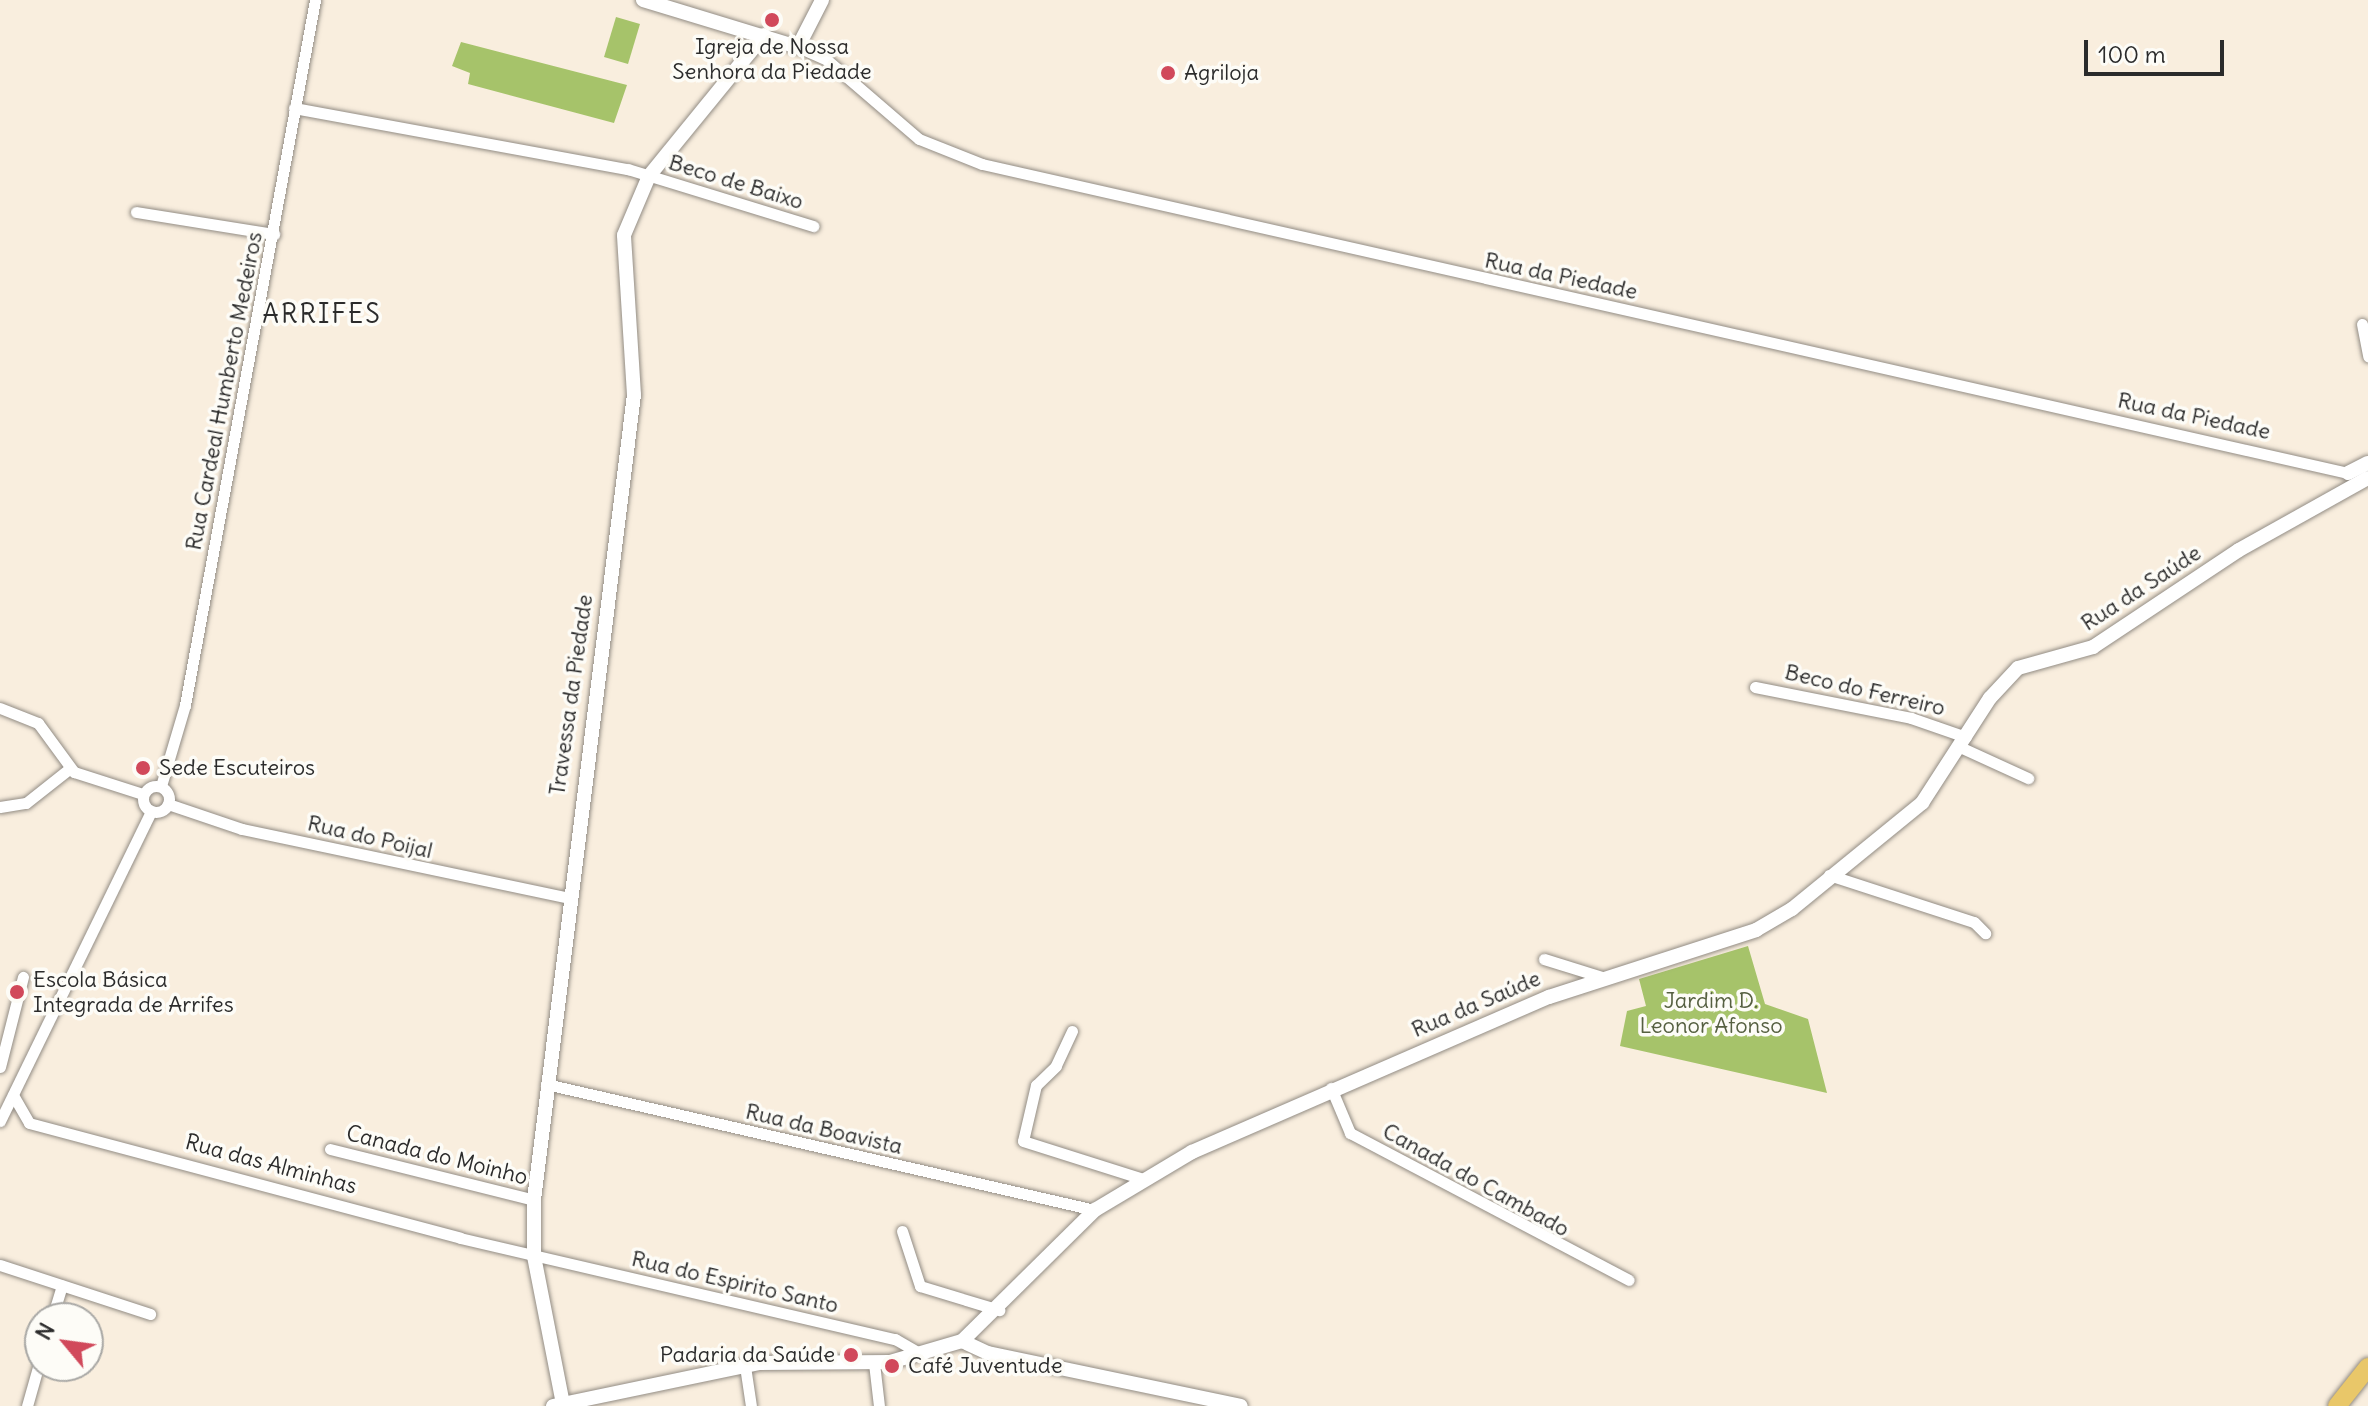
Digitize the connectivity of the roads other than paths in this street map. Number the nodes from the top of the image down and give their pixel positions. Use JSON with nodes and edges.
{"nodes":[{"id":1,"x":315,"y":0,"type":"edge"},
{"id":2,"x":643,"y":0,"type":"edge"},
{"id":3,"x":822,"y":0,"type":"edge"},
{"id":4,"x":764,"y":35,"type":"junction"},
{"id":5,"x":798,"y":47,"type":"junction"},
{"id":6,"x":294,"y":108,"type":"junction"},
{"id":7,"x":649,"y":176,"type":"junction"},
{"id":8,"x":136,"y":212,"type":"dead end"},
{"id":9,"x":813,"y":226,"type":"dead end"},
{"id":10,"x":274,"y":234,"type":"junction"},
{"id":11,"x":2362,"y":324,"type":"dead end"},
{"id":12,"x":2368,"y":356,"type":"edge"},
{"id":13,"x":2368,"y":463,"type":"edge"},
{"id":14,"x":2348,"y":473,"type":"junction"},
{"id":15,"x":2365,"y":480,"type":"edge"},
{"id":16,"x":2343,"y":493,"type":"junction"},
{"id":17,"x":1755,"y":687,"type":"dead end"},
{"id":18,"x":0,"y":708,"type":"edge"},
{"id":19,"x":1963,"y":742,"type":"junction"},
{"id":20,"x":69,"y":769,"type":"junction"},
{"id":21,"x":2028,"y":778,"type":"dead end"},
{"id":22,"x":161,"y":786,"type":"junction"},
{"id":23,"x":143,"y":794,"type":"junction"},
{"id":24,"x":168,"y":804,"type":"junction"},
{"id":25,"x":0,"y":807,"type":"edge"},
{"id":26,"x":151,"y":811,"type":"junction"},
{"id":27,"x":1829,"y":875,"type":"junction"},
{"id":28,"x":566,"y":897,"type":"junction"},
{"id":29,"x":1985,"y":933,"type":"dead end"},
{"id":30,"x":1544,"y":959,"type":"dead end"},
{"id":31,"x":23,"y":977,"type":"dead end"},
{"id":32,"x":1602,"y":977,"type":"junction"},
{"id":33,"x":1072,"y":1031,"type":"dead end"},
{"id":34,"x":0,"y":1067,"type":"edge"},
{"id":35,"x":546,"y":1084,"type":"junction"},
{"id":36,"x":1331,"y":1088,"type":"junction"},
{"id":37,"x":13,"y":1095,"type":"junction"},
{"id":38,"x":0,"y":1120,"type":"edge"},
{"id":39,"x":330,"y":1149,"type":"dead end"},
{"id":40,"x":1143,"y":1179,"type":"junction"},
{"id":41,"x":534,"y":1200,"type":"junction"},
{"id":42,"x":1095,"y":1210,"type":"junction"},
{"id":43,"x":902,"y":1231,"type":"dead end"},
{"id":44,"x":534,"y":1256,"type":"junction"},
{"id":45,"x":0,"y":1265,"type":"edge"},
{"id":46,"x":1629,"y":1280,"type":"dead end"},
{"id":47,"x":62,"y":1285,"type":"junction"},
{"id":48,"x":57,"y":1302,"type":"edge"},
{"id":49,"x":999,"y":1310,"type":"junction"},
{"id":50,"x":150,"y":1314,"type":"dead end"},
{"id":51,"x":962,"y":1341,"type":"junction"},
{"id":52,"x":923,"y":1355,"type":"junction"},
{"id":53,"x":874,"y":1363,"type":"junction"},
{"id":54,"x":745,"y":1366,"type":"junction"},
{"id":55,"x":2368,"y":1367,"type":"edge"},
{"id":56,"x":2368,"y":1380,"type":"edge"},
{"id":57,"x":34,"y":1382,"type":"edge"},
{"id":58,"x":558,"y":1405,"type":"edge"},
{"id":59,"x":27,"y":1406,"type":"edge"},
{"id":60,"x":751,"y":1406,"type":"edge"},
{"id":61,"x":879,"y":1406,"type":"edge"},
{"id":62,"x":1241,"y":1406,"type":"edge"},
{"id":63,"x":2337,"y":1406,"type":"edge"},
{"id":64,"x":2349,"y":1406,"type":"edge"}],
"edges":[{"from":1,"to":6,"type":"street","name":"Rua Cardeal Humberto Medeiros"},
{"from":2,"to":4,"type":"street"},
{"from":3,"to":5,"type":"street"},
{"from":4,"to":5,"type":"street"},
{"from":4,"to":7,"type":"street","name":"Travessa da Piedade"},
{"from":5,"to":14,"type":"street","name":"Rua da Piedade"},
{"from":6,"to":7,"type":"street","name":"Beco de Baixo"},
{"from":6,"to":10,"type":"street","name":"Rua Cardeal Humberto Medeiros"},
{"from":7,"to":9,"type":"street","name":"Beco de Baixo"},
{"from":7,"to":28,"type":"street","name":"Travessa da Piedade"},
{"from":8,"to":10,"type":"street"},
{"from":10,"to":22,"type":"street","name":"Rua Cardeal Humberto Medeiros"},
{"from":11,"to":12,"type":"street"},
{"from":13,"to":14,"type":"street"},
{"from":14,"to":15,"type":"street"},
{"from":14,"to":16,"type":"street"},
{"from":15,"to":16,"type":"street","name":"Rua da Saúde"},
{"from":16,"to":19,"type":"street","name":"Rua da Saúde"},
{"from":17,"to":19,"type":"street","name":"Beco do Ferreiro"},
{"from":18,"to":20,"type":"street"},
{"from":19,"to":21,"type":"street","name":"Beco do Ferreiro"},
{"from":19,"to":27,"type":"street","name":"Rua da Saúde"},
{"from":20,"to":23,"type":"street"},
{"from":20,"to":25,"type":"street"},
{"from":22,"to":23,"type":"street"},
{"from":22,"to":24,"type":"street"},
{"from":23,"to":26,"type":"street"},
{"from":24,"to":26,"type":"street"},
{"from":24,"to":28,"type":"street","name":"Rua do Poijal"},
{"from":26,"to":37,"type":"street"},
{"from":27,"to":29,"type":"street"},
{"from":27,"to":32,"type":"street","name":"Rua da Saúde"},
{"from":28,"to":35,"type":"street","name":"Travessa da Piedade"},
{"from":30,"to":32,"type":"street"},
{"from":31,"to":34,"type":"street"},
{"from":32,"to":36,"type":"street","name":"Rua da Saúde"},
{"from":33,"to":40,"type":"street"},
{"from":35,"to":41,"type":"street","name":"Travessa da Piedade"},
{"from":35,"to":42,"type":"street","name":"Rua da Boavista"},
{"from":36,"to":40,"type":"street","name":"Rua da Saúde"},
{"from":36,"to":46,"type":"street","name":"Canada do Cambado"},
{"from":37,"to":38,"type":"street"},
{"from":37,"to":44,"type":"street","name":"Rua das Alminhas"},
{"from":39,"to":41,"type":"street","name":"Canada do Moinho"},
{"from":40,"to":42,"type":"street","name":"Rua da Saúde"},
{"from":41,"to":44,"type":"street","name":"Travessa da Piedade"},
{"from":42,"to":49,"type":"street","name":"Rua da Saúde"},
{"from":43,"to":49,"type":"street"},
{"from":44,"to":52,"type":"street","name":"Rua do Espirito Santo"},
{"from":44,"to":58,"type":"street","name":"Travessa da Piedade"},
{"from":45,"to":47,"type":"street"},
{"from":47,"to":48,"type":"street"},
{"from":47,"to":50,"type":"street"},
{"from":49,"to":51,"type":"street","name":"Rua da Saúde"},
{"from":51,"to":52,"type":"street","name":"Rua da Saúde"},
{"from":51,"to":62,"type":"street"},
{"from":52,"to":53,"type":"street","name":"Rua da Saúde"},
{"from":53,"to":54,"type":"street","name":"Rua da Saúde"},
{"from":53,"to":61,"type":"street"},
{"from":54,"to":58,"type":"street","name":"Rua da Saúde"},
{"from":54,"to":60,"type":"street"},
{"from":55,"to":63,"type":"highway"},
{"from":56,"to":64,"type":"highway"},
{"from":57,"to":59,"type":"street"}]}
